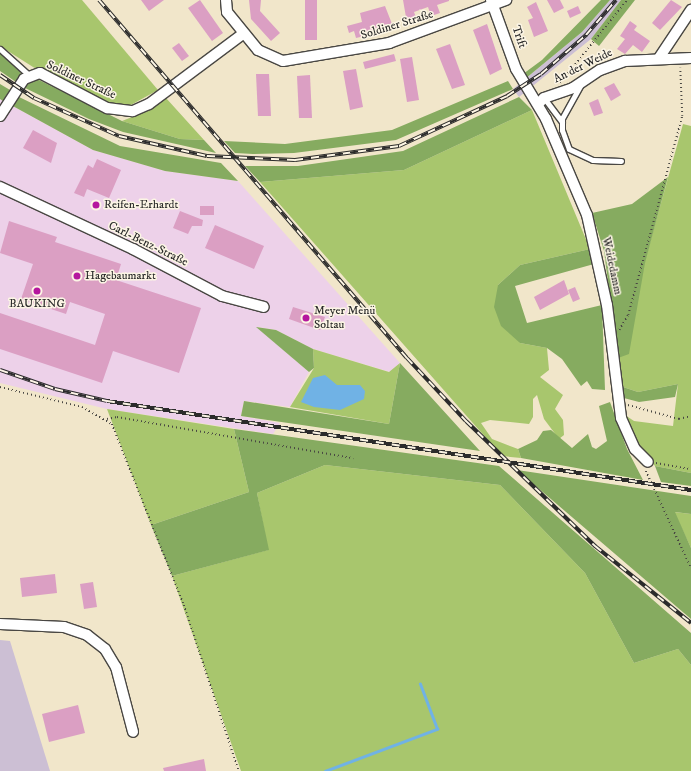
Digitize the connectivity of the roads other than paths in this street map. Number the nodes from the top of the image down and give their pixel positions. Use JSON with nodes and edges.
{"nodes":[{"id":1,"x":226,"y":0,"type":"edge"},
{"id":2,"x":506,"y":0,"type":"edge"},
{"id":3,"x":493,"y":3,"type":"edge"},
{"id":4,"x":691,"y":10,"type":"edge"},
{"id":5,"x":243,"y":34,"type":"junction"},
{"id":6,"x":0,"y":49,"type":"edge"},
{"id":7,"x":659,"y":58,"type":"junction"},
{"id":8,"x":691,"y":58,"type":"edge"},
{"id":9,"x":29,"y":75,"type":"junction"},
{"id":10,"x":583,"y":81,"type":"junction"},
{"id":11,"x":522,"y":82,"type":"joint"},
{"id":12,"x":541,"y":101,"type":"junction"},
{"id":13,"x":0,"y":116,"type":"edge"},
{"id":14,"x":562,"y":122,"type":"junction"},
{"id":15,"x":621,"y":161,"type":"dead end"},
{"id":16,"x":0,"y":187,"type":"edge"},
{"id":17,"x":264,"y":308,"type":"dead end"},
{"id":18,"x":648,"y":462,"type":"road end"},
{"id":19,"x":0,"y":624,"type":"edge"},
{"id":20,"x":133,"y":732,"type":"dead end"}],
"edges":[{"from":1,"to":5,"type":"street","name":"Soldiner Straße"},
{"from":2,"to":3,"type":"street","name":"Soldiner Straße"},
{"from":3,"to":5,"type":"street","name":"Soldiner Straße"},
{"from":3,"to":11,"type":"street","name":"Trift"},
{"from":4,"to":7,"type":"street"},
{"from":5,"to":9,"type":"street","name":"Soldiner Straße"},
{"from":6,"to":9,"type":"lane"},
{"from":7,"to":8,"type":"street","name":"An der Weide"},
{"from":7,"to":10,"type":"street","name":"An der Weide"},
{"from":9,"to":13,"type":"street","name":"Soldiner Straße"},
{"from":10,"to":12,"type":"street","name":"An der Weide"},
{"from":10,"to":14,"type":"lane"},
{"from":11,"to":12,"type":"street","name":"Weidedamm"},
{"from":12,"to":14,"type":"lane"},
{"from":12,"to":18,"type":"street","name":"Weidedamm"},
{"from":14,"to":15,"type":"lane"},
{"from":16,"to":17,"type":"street","name":"Carl-Benz-Straße"},
{"from":19,"to":20,"type":"street"}]}
